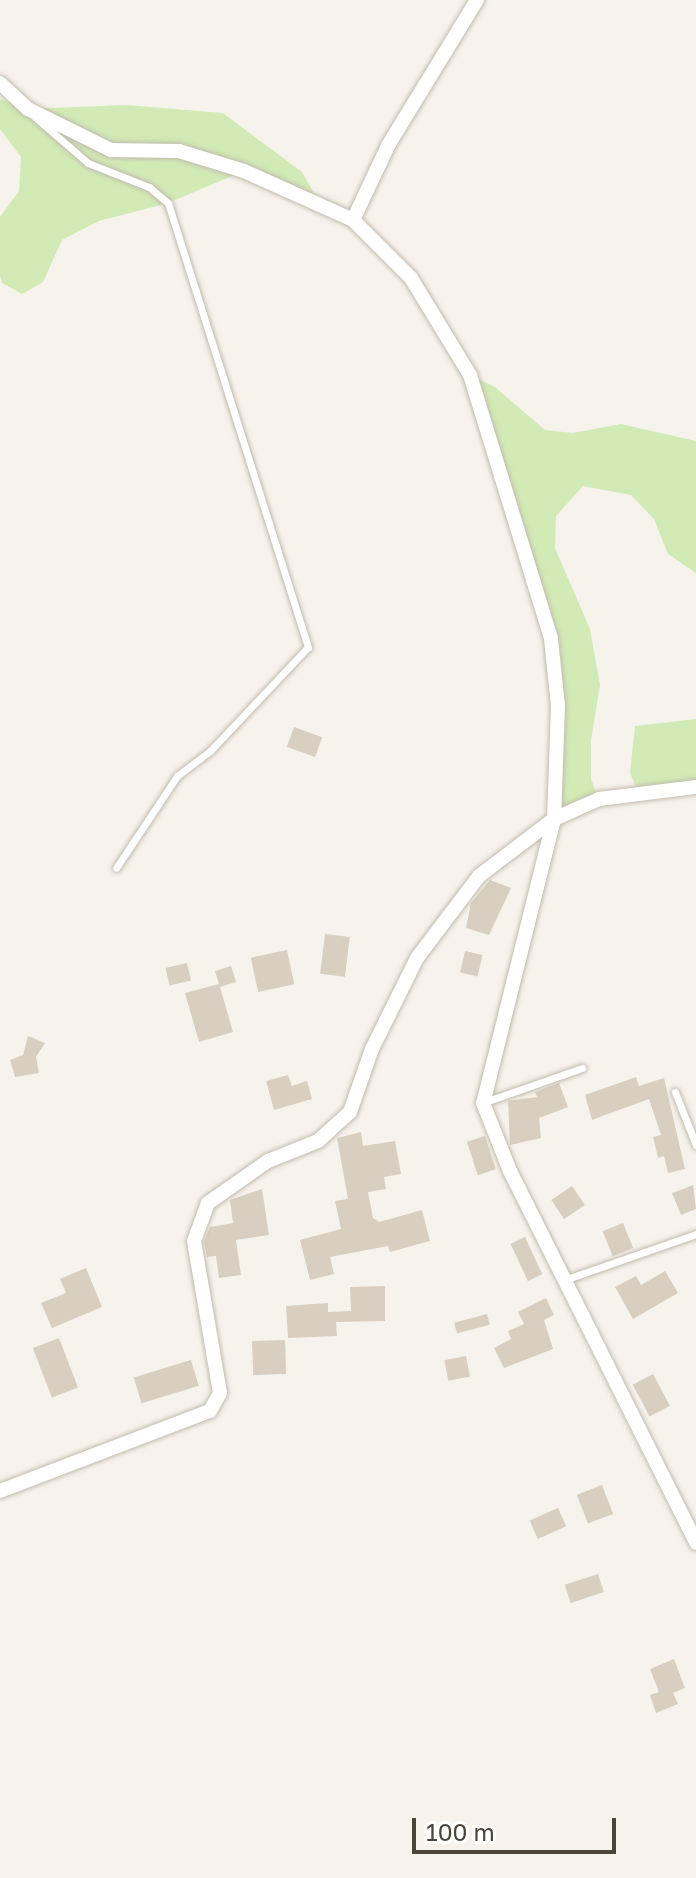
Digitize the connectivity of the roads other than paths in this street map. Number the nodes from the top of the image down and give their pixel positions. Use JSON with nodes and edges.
{"nodes":[{"id":1,"x":477,"y":0,"type":"edge"},
{"id":2,"x":0,"y":83,"type":"edge"},
{"id":3,"x":28,"y":109,"type":"junction"},
{"id":4,"x":353,"y":220,"type":"junction"},
{"id":5,"x":696,"y":787,"type":"edge"},
{"id":6,"x":554,"y":819,"type":"junction"},
{"id":7,"x":116,"y":868,"type":"dead end"},
{"id":8,"x":582,"y":1068,"type":"dead end"},
{"id":9,"x":675,"y":1092,"type":"dead end"},
{"id":10,"x":483,"y":1103,"type":"junction"},
{"id":11,"x":696,"y":1145,"type":"edge"},
{"id":12,"x":696,"y":1234,"type":"edge"},
{"id":13,"x":567,"y":1279,"type":"junction"},
{"id":14,"x":0,"y":1491,"type":"edge"},
{"id":15,"x":696,"y":1543,"type":"edge"}],
"edges":[{"from":1,"to":4,"type":"street"},
{"from":2,"to":3,"type":"street"},
{"from":3,"to":4,"type":"street"},
{"from":3,"to":7,"type":"lane"},
{"from":4,"to":6,"type":"street"},
{"from":5,"to":6,"type":"street"},
{"from":6,"to":10,"type":"street"},
{"from":6,"to":14,"type":"street"},
{"from":8,"to":10,"type":"lane"},
{"from":9,"to":11,"type":"lane"},
{"from":10,"to":13,"type":"street"},
{"from":12,"to":13,"type":"lane"},
{"from":13,"to":15,"type":"street"}]}
